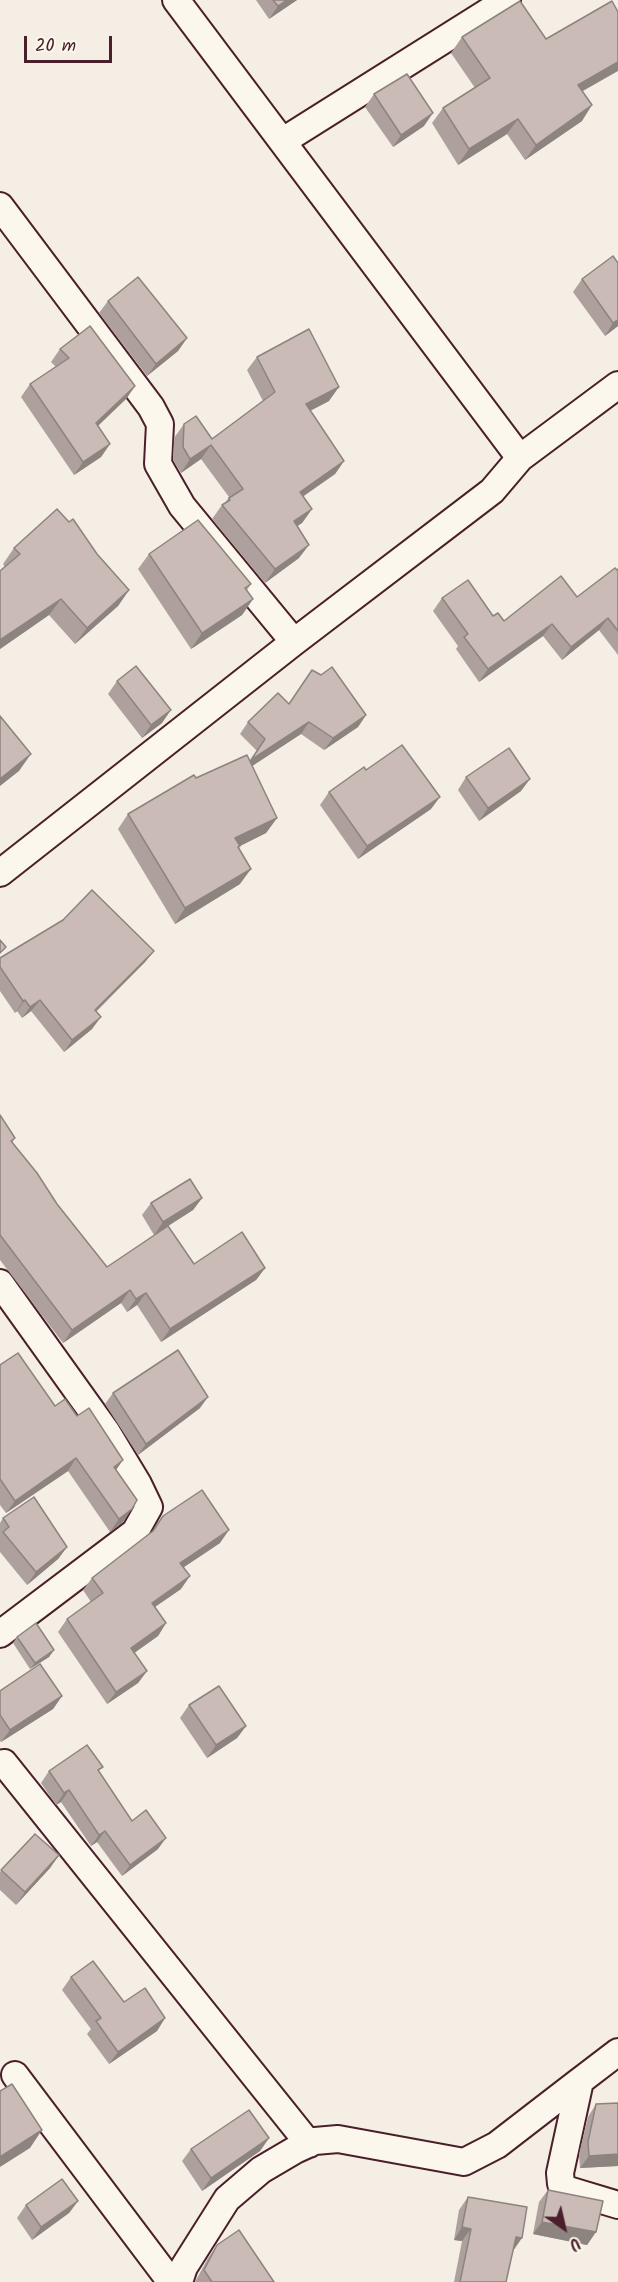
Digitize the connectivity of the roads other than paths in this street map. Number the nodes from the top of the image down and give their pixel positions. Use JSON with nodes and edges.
{"nodes":[{"id":1,"x":176,"y":0,"type":"edge"},
{"id":2,"x":507,"y":0,"type":"edge"},
{"id":3,"x":283,"y":141,"type":"junction"},
{"id":4,"x":0,"y":206,"type":"edge"},
{"id":5,"x":618,"y":385,"type":"edge"},
{"id":6,"x":520,"y":458,"type":"junction"},
{"id":7,"x":294,"y":642,"type":"junction"},
{"id":8,"x":0,"y":873,"type":"edge"},
{"id":9,"x":0,"y":1283,"type":"edge"},
{"id":10,"x":0,"y":1634,"type":"edge"},
{"id":11,"x":4,"y":1764,"type":"dead end"},
{"id":12,"x":618,"y":2052,"type":"edge"},
{"id":13,"x":15,"y":2075,"type":"dead end"},
{"id":14,"x":580,"y":2081,"type":"junction"},
{"id":15,"x":309,"y":2144,"type":"junction"},
{"id":16,"x":618,"y":2205,"type":"edge"},
{"id":17,"x":171,"y":2282,"type":"edge"},
{"id":18,"x":179,"y":2282,"type":"edge"}],
"edges":[{"from":1,"to":3,"type":"street"},
{"from":2,"to":3,"type":"street"},
{"from":3,"to":6,"type":"street"},
{"from":4,"to":7,"type":"street"},
{"from":5,"to":6,"type":"street"},
{"from":6,"to":7,"type":"street"},
{"from":7,"to":8,"type":"street"},
{"from":9,"to":10,"type":"street"},
{"from":11,"to":15,"type":"street"},
{"from":12,"to":14,"type":"street"},
{"from":13,"to":17,"type":"street"},
{"from":14,"to":15,"type":"street"},
{"from":14,"to":16,"type":"street"},
{"from":15,"to":18,"type":"street"}]}
